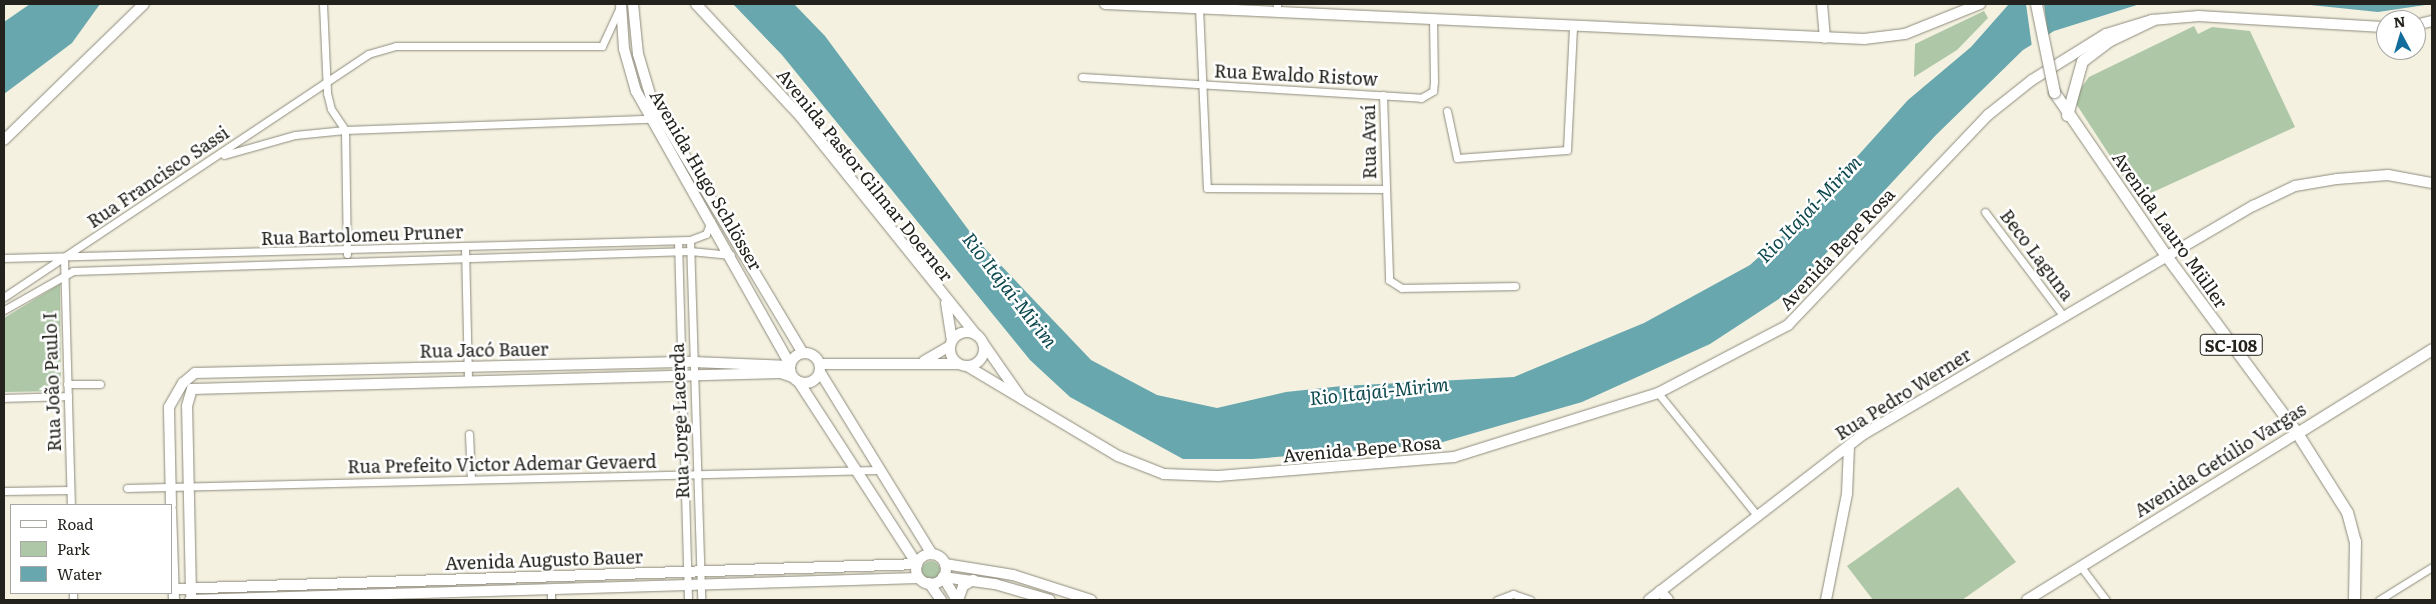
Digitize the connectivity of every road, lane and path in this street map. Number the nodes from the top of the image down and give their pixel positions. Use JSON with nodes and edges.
{"nodes":[{"id":1,"x":144,"y":4,"type":"edge"},
{"id":2,"x":323,"y":4,"type":"edge"},
{"id":3,"x":634,"y":4,"type":"edge"},
{"id":4,"x":696,"y":4,"type":"edge"},
{"id":5,"x":1105,"y":4,"type":"edge"},
{"id":6,"x":1822,"y":4,"type":"edge"},
{"id":7,"x":1980,"y":4,"type":"edge"},
{"id":8,"x":2036,"y":4,"type":"edge"},
{"id":9,"x":620,"y":5,"type":"edge"},
{"id":10,"x":1198,"y":6,"type":"junction"},
{"id":11,"x":1248,"y":6,"type":"edge"},
{"id":12,"x":1277,"y":6,"type":"edge"},
{"id":13,"x":1369,"y":9,"type":"edge"},
{"id":14,"x":1433,"y":18,"type":"junction"},
{"id":15,"x":2152,"y":20,"type":"junction"},
{"id":16,"x":1573,"y":26,"type":"junction"},
{"id":17,"x":2376,"y":26,"type":"edge"},
{"id":18,"x":1825,"y":38,"type":"junction"},
{"id":19,"x":1082,"y":77,"type":"dead end"},
{"id":20,"x":326,"y":79,"type":"junction"},
{"id":21,"x":1201,"y":85,"type":"junction"},
{"id":22,"x":1383,"y":95,"type":"junction"},
{"id":23,"x":1447,"y":111,"type":"dead end"},
{"id":24,"x":2067,"y":115,"type":"junction"},
{"id":25,"x":650,"y":119,"type":"junction"},
{"id":26,"x":344,"y":130,"type":"junction"},
{"id":27,"x":4,"y":140,"type":"edge"},
{"id":28,"x":217,"y":157,"type":"junction"},
{"id":29,"x":2432,"y":183,"type":"edge"},
{"id":30,"x":1385,"y":188,"type":"junction"},
{"id":31,"x":1985,"y":212,"type":"dead end"},
{"id":32,"x":711,"y":221,"type":"junction"},
{"id":33,"x":690,"y":240,"type":"junction"},
{"id":34,"x":678,"y":241,"type":"junction"},
{"id":35,"x":590,"y":243,"type":"junction"},
{"id":36,"x":465,"y":247,"type":"junction"},
{"id":37,"x":347,"y":250,"type":"junction"},
{"id":38,"x":690,"y":251,"type":"junction"},
{"id":39,"x":678,"y":252,"type":"junction"},
{"id":40,"x":245,"y":253,"type":"junction"},
{"id":41,"x":590,"y":254,"type":"junction"},
{"id":42,"x":169,"y":255,"type":"junction"},
{"id":43,"x":732,"y":255,"type":"junction"},
{"id":44,"x":2166,"y":257,"type":"junction"},
{"id":45,"x":4,"y":258,"type":"edge"},
{"id":46,"x":64,"y":258,"type":"junction"},
{"id":47,"x":466,"y":258,"type":"junction"},
{"id":48,"x":347,"y":261,"type":"junction"},
{"id":49,"x":245,"y":264,"type":"junction"},
{"id":50,"x":170,"y":266,"type":"junction"},
{"id":51,"x":64,"y":274,"type":"junction"},
{"id":52,"x":1515,"y":286,"type":"dead end"},
{"id":53,"x":4,"y":297,"type":"edge"},
{"id":54,"x":945,"y":302,"type":"junction"},
{"id":55,"x":4,"y":310,"type":"edge"},
{"id":56,"x":2064,"y":317,"type":"junction"},
{"id":57,"x":976,"y":334,"type":"junction"},
{"id":58,"x":951,"y":343,"type":"junction"},
{"id":59,"x":983,"y":344,"type":"junction"},
{"id":60,"x":2432,"y":349,"type":"edge"},
{"id":61,"x":803,"y":353,"type":"junction"},
{"id":62,"x":681,"y":362,"type":"junction"},
{"id":63,"x":693,"y":362,"type":"junction"},
{"id":64,"x":568,"y":364,"type":"junction"},
{"id":65,"x":919,"y":364,"type":"junction"},
{"id":66,"x":790,"y":365,"type":"junction"},
{"id":67,"x":962,"y":365,"type":"junction"},
{"id":68,"x":468,"y":366,"type":"junction"},
{"id":69,"x":820,"y":368,"type":"junction"},
{"id":70,"x":694,"y":375,"type":"junction"},
{"id":71,"x":682,"y":376,"type":"junction"},
{"id":72,"x":569,"y":378,"type":"junction"},
{"id":73,"x":468,"y":380,"type":"junction"},
{"id":74,"x":796,"y":380,"type":"junction"},
{"id":75,"x":67,"y":384,"type":"junction"},
{"id":76,"x":100,"y":384,"type":"dead end"},
{"id":77,"x":188,"y":386,"type":"junction"},
{"id":78,"x":1658,"y":393,"type":"junction"},
{"id":79,"x":68,"y":396,"type":"junction"},
{"id":80,"x":4,"y":398,"type":"edge"},
{"id":81,"x":1024,"y":402,"type":"junction"},
{"id":82,"x":2296,"y":433,"type":"junction"},
{"id":83,"x":469,"y":434,"type":"dead end"},
{"id":84,"x":1848,"y":446,"type":"junction"},
{"id":85,"x":858,"y":470,"type":"junction"},
{"id":86,"x":877,"y":470,"type":"junction"},
{"id":87,"x":684,"y":474,"type":"junction"},
{"id":88,"x":697,"y":474,"type":"junction"},
{"id":89,"x":471,"y":479,"type":"junction"},
{"id":90,"x":189,"y":486,"type":"junction"},
{"id":91,"x":171,"y":487,"type":"junction"},
{"id":92,"x":127,"y":488,"type":"dead end"},
{"id":93,"x":70,"y":490,"type":"junction"},
{"id":94,"x":4,"y":491,"type":"edge"},
{"id":95,"x":71,"y":504,"type":"edge"},
{"id":96,"x":171,"y":504,"type":"edge"},
{"id":97,"x":1756,"y":514,"type":"junction"},
{"id":98,"x":172,"y":549,"type":"edge"},
{"id":99,"x":932,"y":554,"type":"junction"},
{"id":100,"x":916,"y":564,"type":"junction"},
{"id":101,"x":945,"y":564,"type":"junction"},
{"id":102,"x":2081,"y":567,"type":"junction"},
{"id":103,"x":2432,"y":567,"type":"edge"},
{"id":104,"x":806,"y":568,"type":"junction"},
{"id":105,"x":700,"y":571,"type":"junction"},
{"id":106,"x":688,"y":572,"type":"junction"},
{"id":107,"x":616,"y":574,"type":"junction"},
{"id":108,"x":590,"y":575,"type":"junction"},
{"id":109,"x":943,"y":577,"type":"junction"},
{"id":110,"x":919,"y":578,"type":"junction"},
{"id":111,"x":973,"y":580,"type":"junction"},
{"id":112,"x":413,"y":581,"type":"junction"},
{"id":113,"x":806,"y":581,"type":"junction"},
{"id":114,"x":929,"y":583,"type":"junction"},
{"id":115,"x":316,"y":584,"type":"junction"},
{"id":116,"x":700,"y":584,"type":"junction"},
{"id":117,"x":688,"y":585,"type":"junction"},
{"id":118,"x":1049,"y":585,"type":"junction"},
{"id":119,"x":617,"y":587,"type":"junction"},
{"id":120,"x":173,"y":588,"type":"junction"},
{"id":121,"x":191,"y":588,"type":"junction"},
{"id":122,"x":590,"y":588,"type":"junction"},
{"id":123,"x":550,"y":589,"type":"junction"},
{"id":124,"x":1660,"y":591,"type":"junction"},
{"id":125,"x":414,"y":593,"type":"junction"},
{"id":126,"x":316,"y":596,"type":"junction"},
{"id":127,"x":1047,"y":599,"type":"edge"},
{"id":128,"x":174,"y":600,"type":"edge"},
{"id":129,"x":191,"y":600,"type":"edge"},
{"id":130,"x":551,"y":600,"type":"edge"},
{"id":131,"x":688,"y":600,"type":"edge"},
{"id":132,"x":701,"y":600,"type":"edge"},
{"id":133,"x":941,"y":600,"type":"edge"},
{"id":134,"x":958,"y":600,"type":"edge"},
{"id":135,"x":1090,"y":600,"type":"edge"},
{"id":136,"x":1497,"y":600,"type":"edge"},
{"id":137,"x":1530,"y":600,"type":"edge"},
{"id":138,"x":1649,"y":600,"type":"edge"},
{"id":139,"x":1668,"y":600,"type":"edge"},
{"id":140,"x":1826,"y":600,"type":"edge"},
{"id":141,"x":2027,"y":600,"type":"edge"},
{"id":142,"x":2106,"y":600,"type":"edge"},
{"id":143,"x":2354,"y":600,"type":"edge"},
{"id":144,"x":2379,"y":600,"type":"edge"}],
"edges":[{"from":1,"to":27,"type":"main road"},
{"from":2,"to":20,"type":"street"},
{"from":3,"to":61,"type":"main road","name":"Avenida Hugo Schlösser"},
{"from":4,"to":54,"type":"main road","name":"Avenida Pastor Gilmar Doerner"},
{"from":5,"to":10,"type":"main road"},
{"from":6,"to":18,"type":"main road"},
{"from":7,"to":18,"type":"main road"},
{"from":8,"to":24,"type":"main road","name":"Avenida Lauro Müller","number":"SC-108","bridge":true},
{"from":9,"to":20,"type":"street","name":"Rua Francisco Sassi"},
{"from":9,"to":25,"type":"main road","name":"Avenida Hugo Schlösser"},
{"from":10,"to":11,"type":"main road"},
{"from":10,"to":21,"type":"street"},
{"from":11,"to":12,"type":"main road"},
{"from":12,"to":13,"type":"main road"},
{"from":13,"to":14,"type":"main road"},
{"from":14,"to":16,"type":"main road"},
{"from":14,"to":22,"type":"street","name":"Rua Ewaldo Ristow"},
{"from":15,"to":17,"type":"main road","name":"Avenida Bepe Rosa"},
{"from":15,"to":24,"type":"main road"},
{"from":15,"to":78,"type":"main road","name":"Avenida Bepe Rosa"},
{"from":16,"to":18,"type":"main road"},
{"from":16,"to":23,"type":"street"},
{"from":19,"to":21,"type":"street","name":"Rua Ewaldo Ristow"},
{"from":20,"to":26,"type":"street"},
{"from":20,"to":28,"type":"street","name":"Rua Francisco Sassi"},
{"from":21,"to":22,"type":"street","name":"Rua Ewaldo Ristow"},
{"from":21,"to":30,"type":"street"},
{"from":22,"to":30,"type":"street","name":"Rua Avaí"},
{"from":24,"to":44,"type":"main road","name":"Avenida Lauro Müller","number":"SC-108"},
{"from":25,"to":26,"type":"street"},
{"from":25,"to":32,"type":"main road","name":"Avenida Hugo Schlösser"},
{"from":26,"to":28,"type":"street"},
{"from":26,"to":37,"type":"street"},
{"from":28,"to":46,"type":"street","name":"Rua Francisco Sassi"},
{"from":29,"to":44,"type":"main road","name":"Rua Pedro Werner"},
{"from":30,"to":52,"type":"street","name":"Rua Avaí"},
{"from":31,"to":56,"type":"street","name":"Beco Laguna"},
{"from":32,"to":33,"type":"street"},
{"from":32,"to":43,"type":"main road","name":"Avenida Hugo Schlösser"},
{"from":33,"to":34,"type":"street","name":"Rua Bartolomeu Pruner"},
{"from":33,"to":38,"type":"street","name":"Rua Jorge Lacerda"},
{"from":34,"to":35,"type":"street","name":"Rua Bartolomeu Pruner"},
{"from":34,"to":39,"type":"street","name":"Rua Jorge Lacerda"},
{"from":35,"to":36,"type":"street","name":"Rua Bartolomeu Pruner"},
{"from":35,"to":41,"type":"street"},
{"from":36,"to":37,"type":"street","name":"Rua Bartolomeu Pruner"},
{"from":36,"to":47,"type":"street"},
{"from":37,"to":40,"type":"street","name":"Rua Bartolomeu Pruner"},
{"from":37,"to":48,"type":"street"},
{"from":38,"to":39,"type":"street","name":"Rua Bartolomeu Pruner"},
{"from":38,"to":43,"type":"street","name":"Rua Bartolomeu Pruner"},
{"from":38,"to":63,"type":"street","name":"Rua Jorge Lacerda"},
{"from":39,"to":41,"type":"street","name":"Rua Bartolomeu Pruner"},
{"from":39,"to":62,"type":"street","name":"Rua Jorge Lacerda"},
{"from":40,"to":42,"type":"street","name":"Rua Bartolomeu Pruner"},
{"from":40,"to":49,"type":"street"},
{"from":41,"to":47,"type":"street","name":"Rua Bartolomeu Pruner"},
{"from":42,"to":46,"type":"street","name":"Rua Bartolomeu Pruner"},
{"from":42,"to":50,"type":"street"},
{"from":43,"to":66,"type":"main road","name":"Avenida Hugo Schlösser"},
{"from":44,"to":56,"type":"main road","name":"Rua Pedro Werner"},
{"from":44,"to":82,"type":"main road","name":"Avenida Lauro Müller","number":"SC-108"},
{"from":45,"to":46,"type":"street","name":"Rua Bartolomeu Pruner"},
{"from":46,"to":51,"type":"street","name":"Rua João Paulo I"},
{"from":46,"to":53,"type":"street","name":"Rua Francisco Sassi"},
{"from":47,"to":48,"type":"street","name":"Rua Bartolomeu Pruner"},
{"from":47,"to":68,"type":"street"},
{"from":48,"to":49,"type":"street","name":"Rua Bartolomeu Pruner"},
{"from":49,"to":50,"type":"street","name":"Rua Bartolomeu Pruner"},
{"from":50,"to":51,"type":"street","name":"Rua Bartolomeu Pruner"},
{"from":51,"to":55,"type":"street"},
{"from":51,"to":75,"type":"street","name":"Rua João Paulo I"},
{"from":54,"to":57,"type":"main road","name":"Avenida Pastor Gilmar Doerner"},
{"from":54,"to":58,"type":"main road","name":"Avenida Pastor Gilmar Doerner"},
{"from":56,"to":84,"type":"main road","name":"Rua Pedro Werner"},
{"from":57,"to":58,"type":"main road"},
{"from":57,"to":59,"type":"main road"},
{"from":58,"to":65,"type":"main road"},
{"from":58,"to":67,"type":"main road"},
{"from":59,"to":67,"type":"main road"},
{"from":59,"to":81,"type":"main road","name":"Avenida Bepe Rosa"},
{"from":60,"to":82,"type":"main road","name":"Avenida Getúlio Vargas"},
{"from":61,"to":66,"type":"main road"},
{"from":61,"to":69,"type":"main road"},
{"from":62,"to":63,"type":"main road","name":"Rua Jacó Bauer"},
{"from":62,"to":64,"type":"main road","name":"Rua Jacó Bauer"},
{"from":62,"to":71,"type":"street","name":"Rua Jorge Lacerda"},
{"from":63,"to":66,"type":"main road","name":"Rua Jacó Bauer"},
{"from":63,"to":70,"type":"street","name":"Rua Jorge Lacerda"},
{"from":64,"to":68,"type":"main road","name":"Rua Jacó Bauer"},
{"from":64,"to":72,"type":"main road"},
{"from":65,"to":67,"type":"main road"},
{"from":65,"to":69,"type":"main road"},
{"from":66,"to":74,"type":"main road"},
{"from":67,"to":81,"type":"main road","name":"Avenida Bepe Rosa"},
{"from":68,"to":73,"type":"street"},
{"from":68,"to":77,"type":"main road","name":"Rua Jacó Bauer"},
{"from":69,"to":74,"type":"main road"},
{"from":69,"to":86,"type":"main road"},
{"from":70,"to":71,"type":"main road","name":"Rua Jacó Bauer"},
{"from":70,"to":74,"type":"main road","name":"Rua Jacó Bauer"},
{"from":70,"to":88,"type":"street","name":"Rua Jorge Lacerda"},
{"from":71,"to":72,"type":"main road","name":"Rua Jacó Bauer"},
{"from":71,"to":87,"type":"street","name":"Rua Jorge Lacerda"},
{"from":72,"to":73,"type":"main road","name":"Rua Jacó Bauer"},
{"from":73,"to":77,"type":"main road","name":"Rua Jacó Bauer"},
{"from":74,"to":85,"type":"main road"},
{"from":75,"to":76,"type":"street"},
{"from":75,"to":79,"type":"street","name":"Rua João Paulo I"},
{"from":77,"to":90,"type":"main road"},
{"from":77,"to":91,"type":"main road"},
{"from":78,"to":81,"type":"main road","name":"Avenida Bepe Rosa"},
{"from":78,"to":97,"type":"street"},
{"from":79,"to":80,"type":"street"},
{"from":79,"to":93,"type":"street","name":"Rua João Paulo I"},
{"from":82,"to":102,"type":"main road","name":"Avenida Getúlio Vargas"},
{"from":82,"to":143,"type":"main road","number":"SC-108"},
{"from":83,"to":89,"type":"street"},
{"from":84,"to":97,"type":"main road","name":"Rua Pedro Werner"},
{"from":84,"to":140,"type":"main road"},
{"from":85,"to":86,"type":"street","name":"Rua Prefeito Victor Ademar Gevaerd"},
{"from":85,"to":88,"type":"street","name":"Rua Prefeito Victor Ademar Gevaerd"},
{"from":85,"to":100,"type":"main road"},
{"from":86,"to":99,"type":"main road"},
{"from":87,"to":88,"type":"street","name":"Rua Prefeito Victor Ademar Gevaerd"},
{"from":87,"to":89,"type":"street","name":"Rua Prefeito Victor Ademar Gevaerd"},
{"from":87,"to":106,"type":"street","name":"Rua Jorge Lacerda"},
{"from":88,"to":105,"type":"street","name":"Rua Jorge Lacerda"},
{"from":89,"to":90,"type":"street","name":"Rua Prefeito Victor Ademar Gevaerd"},
{"from":90,"to":91,"type":"street","name":"Rua Prefeito Victor Ademar Gevaerd"},
{"from":90,"to":121,"type":"main road"},
{"from":91,"to":92,"type":"street","name":"Rua Prefeito Victor Ademar Gevaerd"},
{"from":91,"to":96,"type":"main road"},
{"from":93,"to":94,"type":"street"},
{"from":93,"to":95,"type":"street","name":"Rua João Paulo I"},
{"from":97,"to":124,"type":"main road","name":"Rua Pedro Werner"},
{"from":98,"to":120,"type":"main road"},
{"from":99,"to":100,"type":"main road"},
{"from":99,"to":101,"type":"main road"},
{"from":100,"to":104,"type":"main road","name":"Avenida Augusto Bauer"},
{"from":100,"to":110,"type":"main road"},
{"from":101,"to":109,"type":"main road"},
{"from":101,"to":118,"type":"main road"},
{"from":102,"to":141,"type":"main road","name":"Avenida Getúlio Vargas"},
{"from":102,"to":142,"type":"street"},
{"from":103,"to":144,"type":"street"},
{"from":104,"to":105,"type":"main road","name":"Avenida Augusto Bauer"},
{"from":104,"to":113,"type":"main road"},
{"from":105,"to":106,"type":"main road","name":"Avenida Augusto Bauer"},
{"from":105,"to":116,"type":"street","name":"Rua Jorge Lacerda"},
{"from":106,"to":107,"type":"main road","name":"Avenida Augusto Bauer"},
{"from":106,"to":117,"type":"street","name":"Rua Jorge Lacerda"},
{"from":107,"to":108,"type":"main road","name":"Avenida Augusto Bauer"},
{"from":107,"to":119,"type":"main road"},
{"from":108,"to":112,"type":"main road","name":"Avenida Augusto Bauer"},
{"from":108,"to":122,"type":"main road"},
{"from":109,"to":111,"type":"main road"},
{"from":109,"to":114,"type":"main road"},
{"from":109,"to":134,"type":"main road"},
{"from":110,"to":113,"type":"main road","name":"Avenida Augusto Bauer"},
{"from":110,"to":114,"type":"main road"},
{"from":111,"to":127,"type":"main road"},
{"from":111,"to":134,"type":"main road"},
{"from":112,"to":115,"type":"main road","name":"Avenida Augusto Bauer"},
{"from":112,"to":125,"type":"main road"},
{"from":113,"to":116,"type":"main road","name":"Avenida Augusto Bauer"},
{"from":114,"to":133,"type":"main road"},
{"from":115,"to":121,"type":"main road","name":"Avenida Augusto Bauer"},
{"from":115,"to":126,"type":"main road"},
{"from":116,"to":117,"type":"main road","name":"Avenida Augusto Bauer"},
{"from":116,"to":132,"type":"street","name":"Rua Jorge Lacerda"},
{"from":117,"to":119,"type":"main road","name":"Avenida Augusto Bauer"},
{"from":117,"to":131,"type":"street","name":"Rua Jorge Lacerda"},
{"from":118,"to":127,"type":"main road"},
{"from":118,"to":135,"type":"main road"},
{"from":119,"to":122,"type":"main road","name":"Avenida Augusto Bauer"},
{"from":120,"to":121,"type":"main road","name":"Avenida Augusto Bauer"},
{"from":120,"to":128,"type":"main road"},
{"from":121,"to":129,"type":"main road"},
{"from":122,"to":123,"type":"main road","name":"Avenida Augusto Bauer"},
{"from":123,"to":125,"type":"main road","name":"Avenida Augusto Bauer"},
{"from":123,"to":130,"type":"street"},
{"from":124,"to":138,"type":"main road","name":"Rua Pedro Werner"},
{"from":124,"to":139,"type":"main road"},
{"from":125,"to":126,"type":"main road","name":"Avenida Augusto Bauer"},
{"from":126,"to":129,"type":"main road","name":"Avenida Augusto Bauer"},
{"from":136,"to":137,"type":"street"}]}
